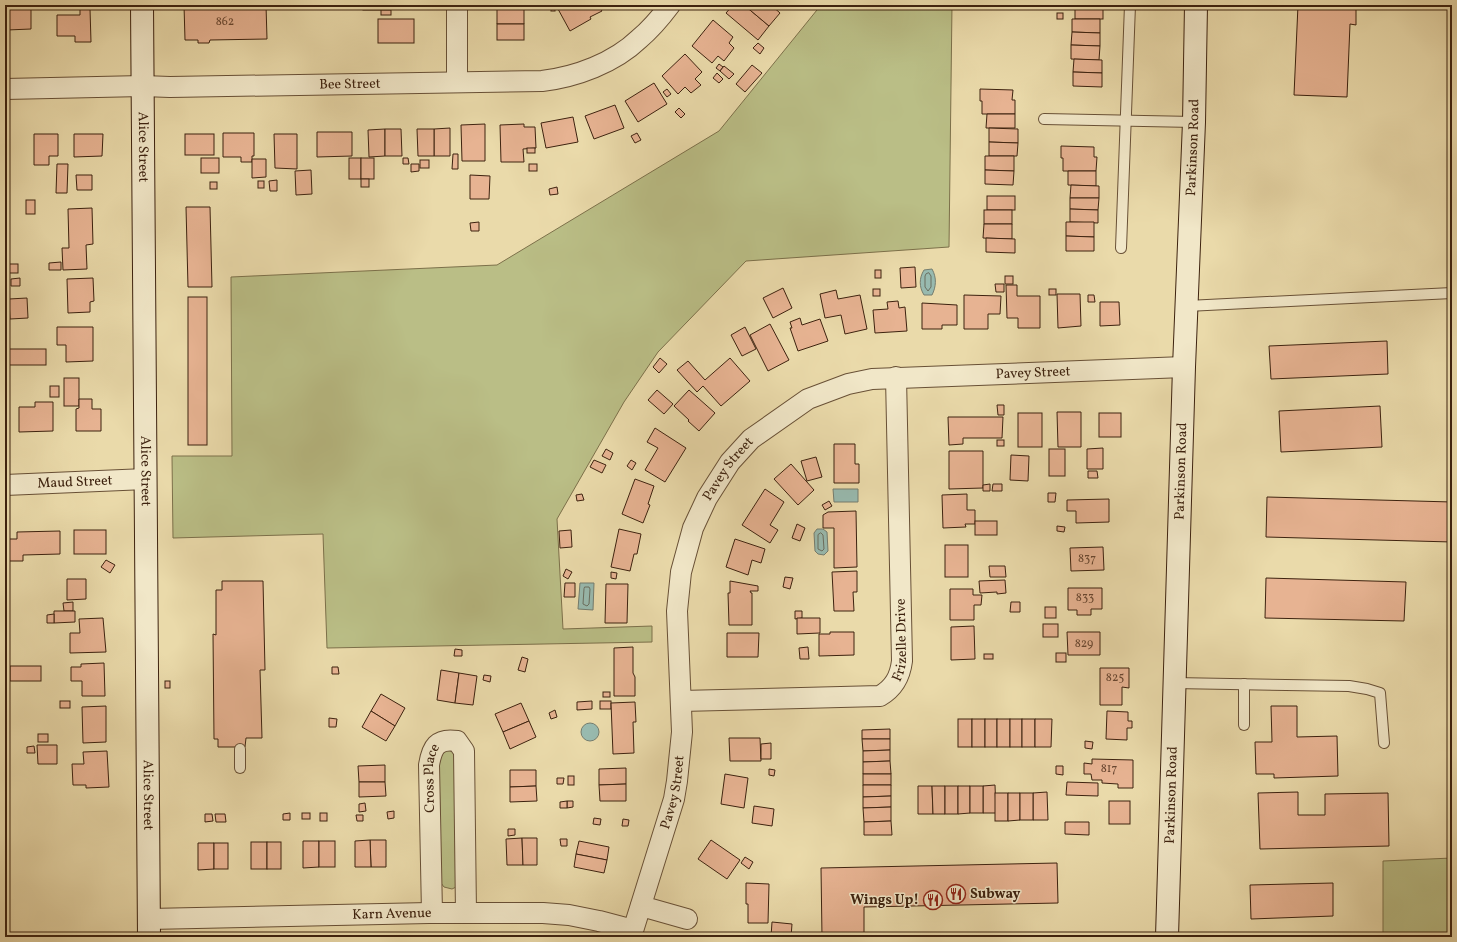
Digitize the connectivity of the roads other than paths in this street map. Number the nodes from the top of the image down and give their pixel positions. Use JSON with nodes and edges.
{"nodes":[{"id":1,"x":142,"y":5,"type":"edge"},
{"id":2,"x":456,"y":5,"type":"edge"},
{"id":3,"x":670,"y":5,"type":"edge"},
{"id":4,"x":1130,"y":5,"type":"edge"},
{"id":5,"x":1196,"y":5,"type":"edge"},
{"id":6,"x":457,"y":82,"type":"junction"},
{"id":7,"x":143,"y":86,"type":"junction"},
{"id":8,"x":5,"y":88,"type":"edge"},
{"id":9,"x":1044,"y":119,"type":"dead end"},
{"id":10,"x":1125,"y":121,"type":"junction"},
{"id":11,"x":1194,"y":122,"type":"junction"},
{"id":12,"x":1121,"y":248,"type":"dead end"},
{"id":13,"x":1452,"y":293,"type":"edge"},
{"id":14,"x":1187,"y":306,"type":"junction"},
{"id":15,"x":1184,"y":367,"type":"junction"},
{"id":16,"x":896,"y":377,"type":"junction"},
{"id":17,"x":146,"y":479,"type":"junction"},
{"id":18,"x":5,"y":485,"type":"edge"},
{"id":19,"x":1174,"y":684,"type":"junction"},
{"id":20,"x":1244,"y":684,"type":"junction"},
{"id":21,"x":681,"y":700,"type":"junction"},
{"id":22,"x":1244,"y":725,"type":"dead end"},
{"id":23,"x":1384,"y":743,"type":"dead end"},
{"id":24,"x":240,"y":749,"type":"dead end"},
{"id":25,"x":240,"y":768,"type":"dead end"},
{"id":26,"x":641,"y":906,"type":"junction"},
{"id":27,"x":432,"y":913,"type":"junction"},
{"id":28,"x":466,"y":913,"type":"junction"},
{"id":29,"x":686,"y":919,"type":"dead end"},
{"id":30,"x":149,"y":928,"type":"edge"},
{"id":31,"x":632,"y":933,"type":"edge"},
{"id":32,"x":1167,"y":937,"type":"edge"}],
"edges":[{"from":1,"to":7,"type":"main road","name":"Alice Street"},
{"from":2,"to":6,"type":"street"},
{"from":3,"to":6,"type":"street","name":"Bee Street"},
{"from":4,"to":10,"type":"lane"},
{"from":5,"to":11,"type":"main road","name":"Parkinson Road"},
{"from":6,"to":7,"type":"street","name":"Bee Street"},
{"from":7,"to":8,"type":"street","name":"Bee Street"},
{"from":7,"to":17,"type":"main road","name":"Alice Street"},
{"from":9,"to":10,"type":"lane"},
{"from":10,"to":11,"type":"lane"},
{"from":10,"to":12,"type":"lane"},
{"from":11,"to":14,"type":"main road","name":"Parkinson Road"},
{"from":13,"to":14,"type":"lane"},
{"from":14,"to":15,"type":"main road","name":"Parkinson Road"},
{"from":15,"to":16,"type":"street","name":"Pavey Street"},
{"from":15,"to":19,"type":"main road","name":"Parkinson Road"},
{"from":16,"to":21,"type":"street","name":"Pavey Street"},
{"from":16,"to":21,"type":"street","name":"Frizelle Drive"},
{"from":17,"to":18,"type":"street","name":"Maud Street"},
{"from":17,"to":30,"type":"main road","name":"Alice Street"},
{"from":19,"to":20,"type":"lane"},
{"from":19,"to":32,"type":"main road","name":"Parkinson Road"},
{"from":20,"to":22,"type":"lane"},
{"from":20,"to":23,"type":"lane"},
{"from":21,"to":26,"type":"street","name":"Pavey Street"},
{"from":24,"to":25,"type":"lane"},
{"from":26,"to":29,"type":"street"},
{"from":26,"to":31,"type":"street","name":"Pavey Street"},
{"from":27,"to":28,"type":"street","name":"Karn Avenue"},
{"from":27,"to":28,"type":"street","name":"Cross Place"},
{"from":27,"to":30,"type":"street","name":"Karn Avenue"},
{"from":28,"to":31,"type":"street","name":"Karn Avenue"}]}
